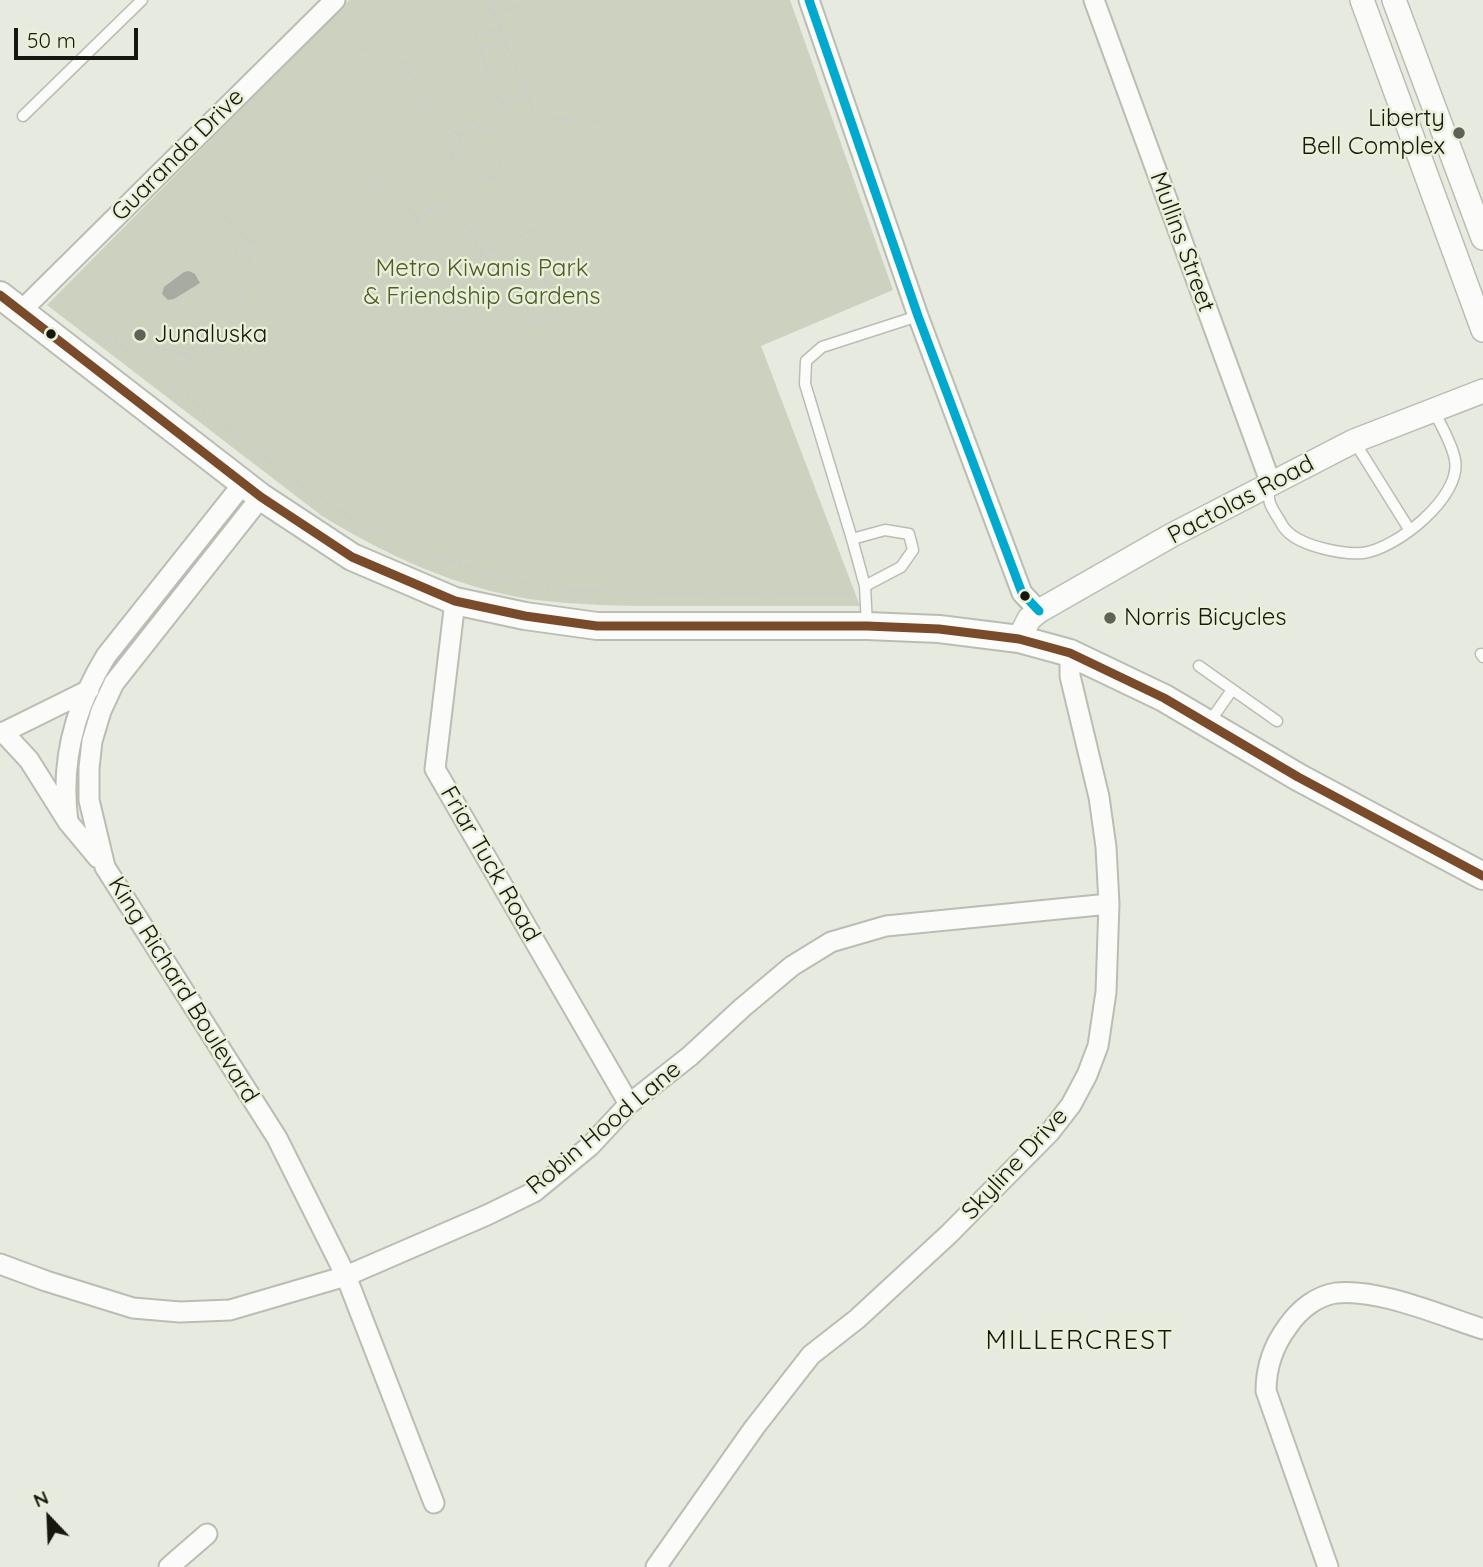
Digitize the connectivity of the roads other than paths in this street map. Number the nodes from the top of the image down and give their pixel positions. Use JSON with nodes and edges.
{"nodes":[{"id":1,"x":142,"y":0,"type":"edge"},
{"id":2,"x":808,"y":0,"type":"edge"},
{"id":3,"x":1094,"y":0,"type":"edge"},
{"id":4,"x":1362,"y":0,"type":"edge"},
{"id":5,"x":1394,"y":0,"type":"edge"},
{"id":6,"x":331,"y":1,"type":"edge"},
{"id":7,"x":23,"y":116,"type":"dead end"},
{"id":8,"x":1483,"y":238,"type":"edge"},
{"id":9,"x":10,"y":303,"type":"edge"},
{"id":10,"x":918,"y":317,"type":"junction"},
{"id":11,"x":1483,"y":330,"type":"edge"},
{"id":12,"x":1483,"y":391,"type":"edge"},
{"id":13,"x":1433,"y":410,"type":"junction"},
{"id":14,"x":1354,"y":441,"type":"junction"},
{"id":15,"x":1271,"y":484,"type":"junction"},
{"id":16,"x":251,"y":491,"type":"junction"},
{"id":17,"x":1409,"y":529,"type":"junction"},
{"id":18,"x":852,"y":539,"type":"junction"},
{"id":19,"x":865,"y":589,"type":"junction"},
{"id":20,"x":455,"y":601,"type":"junction"},
{"id":21,"x":1039,"y":611,"type":"junction"},
{"id":22,"x":867,"y":625,"type":"junction"},
{"id":23,"x":1019,"y":639,"type":"junction"},
{"id":24,"x":1070,"y":653,"type":"junction"},
{"id":25,"x":1199,"y":666,"type":"dead end"},
{"id":26,"x":92,"y":681,"type":"junction"},
{"id":27,"x":114,"y":683,"type":"junction"},
{"id":28,"x":1232,"y":690,"type":"junction"},
{"id":29,"x":1277,"y":721,"type":"dead end"},
{"id":30,"x":1208,"y":724,"type":"junction"},
{"id":31,"x":2,"y":733,"type":"edge"},
{"id":32,"x":29,"y":760,"type":"junction"},
{"id":33,"x":66,"y":767,"type":"junction"},
{"id":34,"x":89,"y":768,"type":"junction"},
{"id":35,"x":68,"y":822,"type":"junction"},
{"id":36,"x":105,"y":867,"type":"junction"},
{"id":37,"x":1483,"y":876,"type":"edge"},
{"id":38,"x":1109,"y":904,"type":"junction"},
{"id":39,"x":629,"y":1104,"type":"junction"},
{"id":40,"x":0,"y":1264,"type":"edge"},
{"id":41,"x":346,"y":1276,"type":"junction"},
{"id":42,"x":1483,"y":1329,"type":"edge"},
{"id":43,"x":434,"y":1503,"type":"dead end"},
{"id":44,"x":207,"y":1534,"type":"dead end"},
{"id":45,"x":169,"y":1567,"type":"edge"},
{"id":46,"x":656,"y":1567,"type":"edge"},
{"id":47,"x":1328,"y":1567,"type":"edge"}],
"edges":[{"from":1,"to":7,"type":"lane"},
{"from":2,"to":10,"type":"street"},
{"from":3,"to":15,"type":"street","name":"Mullins Street"},
{"from":4,"to":11,"type":"street"},
{"from":5,"to":8,"type":"street"},
{"from":6,"to":9,"type":"street","name":"Guaranda Drive"},
{"from":9,"to":16,"type":"main road"},
{"from":10,"to":18,"type":"lane"},
{"from":10,"to":21,"type":"street"},
{"from":12,"to":13,"type":"street","name":"Pactolas Road"},
{"from":13,"to":14,"type":"street","name":"Pactolas Road"},
{"from":13,"to":17,"type":"lane"},
{"from":14,"to":15,"type":"street","name":"Pactolas Road"},
{"from":14,"to":17,"type":"lane"},
{"from":15,"to":17,"type":"lane"},
{"from":15,"to":21,"type":"street","name":"Pactolas Road"},
{"from":16,"to":20,"type":"main road"},
{"from":16,"to":26,"type":"street"},
{"from":16,"to":27,"type":"street","name":"King Richard Boulevard"},
{"from":18,"to":19,"type":"lane"},
{"from":18,"to":19,"type":"lane"},
{"from":19,"to":22,"type":"lane"},
{"from":20,"to":22,"type":"main road"},
{"from":20,"to":39,"type":"street","name":"Friar Tuck Road"},
{"from":21,"to":23,"type":"street","name":"Pactolas Road"},
{"from":22,"to":23,"type":"main road"},
{"from":23,"to":24,"type":"main road"},
{"from":24,"to":30,"type":"main road"},
{"from":24,"to":38,"type":"street","name":"Skyline Drive"},
{"from":25,"to":28,"type":"lane"},
{"from":26,"to":27,"type":"street"},
{"from":26,"to":31,"type":"street"},
{"from":26,"to":33,"type":"street"},
{"from":27,"to":34,"type":"street","name":"King Richard Boulevard"},
{"from":28,"to":29,"type":"lane"},
{"from":28,"to":30,"type":"lane"},
{"from":30,"to":37,"type":"main road"},
{"from":31,"to":32,"type":"street"},
{"from":32,"to":33,"type":"street"},
{"from":32,"to":35,"type":"street"},
{"from":33,"to":34,"type":"street"},
{"from":33,"to":35,"type":"street"},
{"from":34,"to":36,"type":"street","name":"King Richard Boulevard"},
{"from":35,"to":36,"type":"street"},
{"from":36,"to":41,"type":"street","name":"King Richard Boulevard"},
{"from":38,"to":39,"type":"street","name":"Robin Hood Lane"},
{"from":38,"to":46,"type":"street","name":"Skyline Drive"},
{"from":39,"to":41,"type":"street","name":"Robin Hood Lane"},
{"from":40,"to":41,"type":"street","name":"Robin Hood Lane"},
{"from":41,"to":43,"type":"street","name":"King Richard Boulevard"},
{"from":42,"to":47,"type":"street"},
{"from":44,"to":45,"type":"street"}]}
